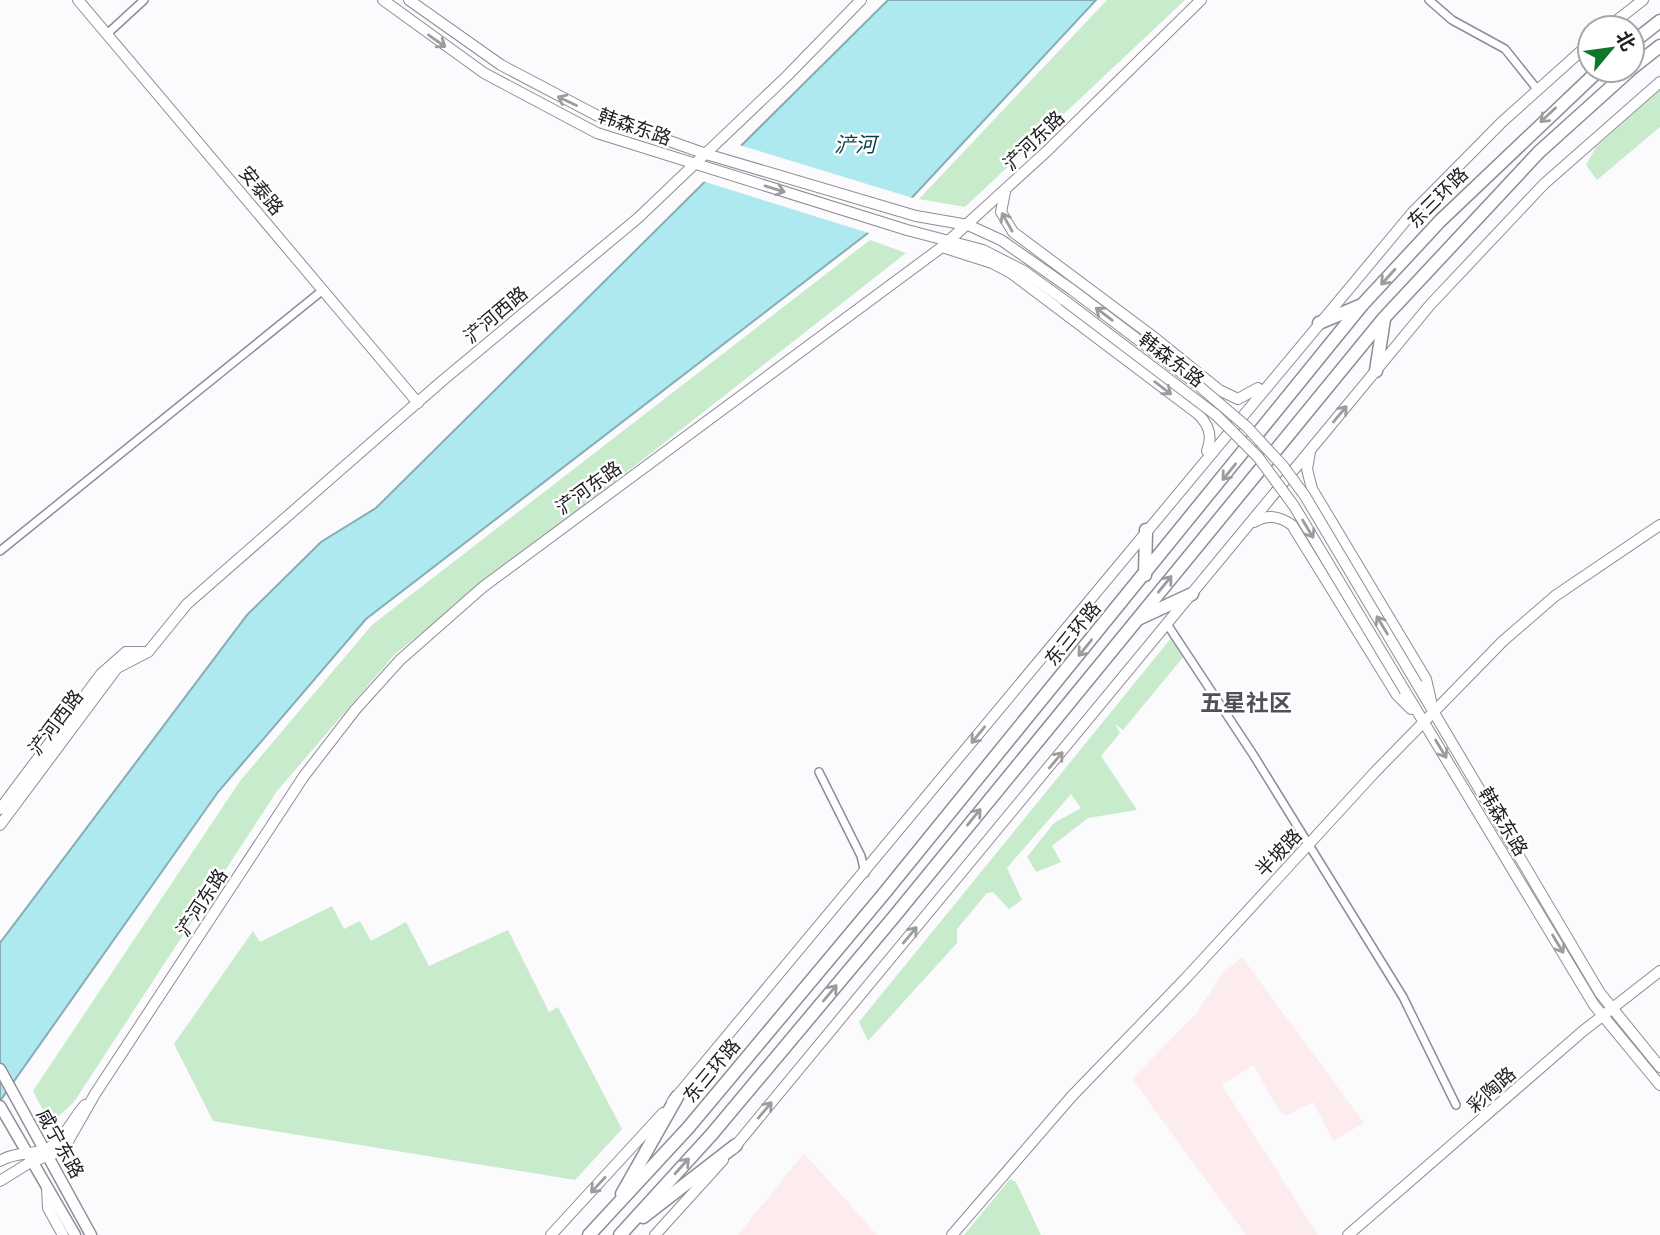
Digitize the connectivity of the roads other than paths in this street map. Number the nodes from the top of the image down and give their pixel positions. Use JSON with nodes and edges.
{"nodes":[{"id":1,"x":78,"y":0,"type":"edge"},
{"id":2,"x":144,"y":0,"type":"edge"},
{"id":3,"x":383,"y":0,"type":"edge"},
{"id":4,"x":409,"y":0,"type":"edge"},
{"id":5,"x":861,"y":0,"type":"edge"},
{"id":6,"x":1201,"y":0,"type":"edge"},
{"id":7,"x":1429,"y":0,"type":"edge"},
{"id":8,"x":1643,"y":0,"type":"edge"},
{"id":9,"x":1625,"y":14,"type":"edge"},
{"id":10,"x":1660,"y":20,"type":"edge"},
{"id":11,"x":1646,"y":32,"type":"edge"},
{"id":12,"x":107,"y":34,"type":"junction"},
{"id":13,"x":1660,"y":46,"type":"edge"},
{"id":14,"x":1576,"y":55,"type":"edge"},
{"id":15,"x":1646,"y":57,"type":"edge"},
{"id":16,"x":1660,"y":82,"type":"edge"},
{"id":17,"x":1584,"y":84,"type":"edge"},
{"id":18,"x":1614,"y":84,"type":"edge"},
{"id":19,"x":1537,"y":89,"type":"junction"},
{"id":20,"x":706,"y":154,"type":"junction"},
{"id":21,"x":696,"y":164,"type":"junction"},
{"id":22,"x":1006,"y":190,"type":"junction"},
{"id":23,"x":968,"y":225,"type":"junction"},
{"id":24,"x":946,"y":243,"type":"junction"},
{"id":25,"x":1025,"y":243,"type":"junction"},
{"id":26,"x":1037,"y":264,"type":"junction"},
{"id":27,"x":1056,"y":266,"type":"junction"},
{"id":28,"x":323,"y":290,"type":"junction"},
{"id":29,"x":1362,"y":305,"type":"junction"},
{"id":30,"x":1384,"y":318,"type":"junction"},
{"id":31,"x":1319,"y":323,"type":"junction"},
{"id":32,"x":1376,"y":371,"type":"junction"},
{"id":33,"x":1275,"y":375,"type":"junction"},
{"id":34,"x":418,"y":403,"type":"junction"},
{"id":35,"x":1311,"y":449,"type":"junction"},
{"id":36,"x":1198,"y":466,"type":"junction"},
{"id":37,"x":1250,"y":524,"type":"junction"},
{"id":38,"x":1660,"y":525,"type":"edge"},
{"id":39,"x":1146,"y":530,"type":"junction"},
{"id":40,"x":0,"y":551,"type":"edge"},
{"id":41,"x":1145,"y":575,"type":"junction"},
{"id":42,"x":1192,"y":594,"type":"junction"},
{"id":43,"x":1136,"y":620,"type":"junction"},
{"id":44,"x":1167,"y":624,"type":"junction"},
{"id":45,"x":149,"y":652,"type":"junction"},
{"id":46,"x":1434,"y":712,"type":"junction"},
{"id":47,"x":1425,"y":721,"type":"junction"},
{"id":48,"x":819,"y":772,"type":"dead end"},
{"id":49,"x":0,"y":809,"type":"edge"},
{"id":50,"x":0,"y":825,"type":"edge"},
{"id":51,"x":1309,"y":844,"type":"junction"},
{"id":52,"x":865,"y":873,"type":"junction"},
{"id":53,"x":1660,"y":971,"type":"edge"},
{"id":54,"x":1610,"y":1009,"type":"junction"},
{"id":55,"x":1601,"y":1015,"type":"junction"},
{"id":56,"x":1660,"y":1067,"type":"edge"},
{"id":57,"x":0,"y":1069,"type":"edge"},
{"id":58,"x":1660,"y":1085,"type":"edge"},
{"id":59,"x":677,"y":1097,"type":"junction"},
{"id":60,"x":1456,"y":1105,"type":"dead end"},
{"id":61,"x":0,"y":1106,"type":"edge"},
{"id":62,"x":736,"y":1145,"type":"junction"},
{"id":63,"x":47,"y":1153,"type":"junction"},
{"id":64,"x":30,"y":1157,"type":"junction"},
{"id":65,"x":0,"y":1161,"type":"edge"},
{"id":66,"x":0,"y":1181,"type":"edge"},
{"id":67,"x":46,"y":1183,"type":"junction"},
{"id":68,"x":617,"y":1204,"type":"junction"},
{"id":69,"x":624,"y":1231,"type":"edge"},
{"id":70,"x":63,"y":1235,"type":"edge"},
{"id":71,"x":75,"y":1235,"type":"edge"},
{"id":72,"x":91,"y":1235,"type":"edge"},
{"id":73,"x":551,"y":1235,"type":"edge"},
{"id":74,"x":589,"y":1235,"type":"edge"},
{"id":75,"x":655,"y":1235,"type":"edge"},
{"id":76,"x":952,"y":1235,"type":"edge"},
{"id":77,"x":1348,"y":1235,"type":"edge"}],
"edges":[{"from":1,"to":12,"type":"main road","name":"安泰路"},
{"from":2,"to":12,"type":"street"},
{"from":3,"to":21,"type":"main road","name":"韩森东路","one_way":true},
{"from":20,"to":4,"type":"main road","name":"韩森东路","one_way":true},
{"from":5,"to":20,"type":"main road","name":"浐河西路"},
{"from":6,"to":22,"type":"main road","name":"浐河东路"},
{"from":7,"to":19,"type":"street"},
{"from":8,"to":9,"type":"main road"},
{"from":10,"to":11,"type":"highway"},
{"from":12,"to":28,"type":"main road","name":"安泰路"},
{"from":13,"to":15,"type":"highway"},
{"from":14,"to":19,"type":"main road"},
{"from":16,"to":32,"type":"main road"},
{"from":17,"to":29,"type":"highway","name":"东三环路","one_way":true},
{"from":18,"to":30,"type":"highway"},
{"from":19,"to":31,"type":"main road"},
{"from":20,"to":21,"type":"main road","name":"浐河西路"},
{"from":20,"to":23,"type":"main road","name":"韩森东路"},
{"from":21,"to":24,"type":"main road","name":"韩森东路","one_way":true},
{"from":21,"to":34,"type":"main road","name":"浐河西路"},
{"from":22,"to":23,"type":"main road","name":"浐河东路"},
{"from":25,"to":22,"type":"main road","one_way":true},
{"from":23,"to":24,"type":"main road","name":"浐河东路"},
{"from":23,"to":26,"type":"main road","name":"韩森东路"},
{"from":24,"to":36,"type":"main road","one_way":true},
{"from":24,"to":47,"type":"main road","name":"韩森东路","one_way":true,"bridge":true},
{"from":24,"to":63,"type":"main road","name":"浐河东路"},
{"from":25,"to":26,"type":"main road"},
{"from":25,"to":27,"type":"main road"},
{"from":26,"to":27,"type":"main road"},
{"from":46,"to":26,"type":"main road","name":"韩森东路","one_way":true,"bridge":true},
{"from":27,"to":33,"type":"main road"},
{"from":28,"to":34,"type":"main road","name":"安泰路"},
{"from":28,"to":40,"type":"street"},
{"from":29,"to":31,"type":"highway"},
{"from":29,"to":41,"type":"highway","name":"东三环路","one_way":true},
{"from":30,"to":32,"type":"highway"},
{"from":43,"to":30,"type":"highway","one_way":true},
{"from":31,"to":33,"type":"main road"},
{"from":35,"to":32,"type":"main road","one_way":true},
{"from":33,"to":36,"type":"main road"},
{"from":34,"to":45,"type":"main road","name":"浐河西路"},
{"from":35,"to":37,"type":"main road"},
{"from":35,"to":46,"type":"main road"},
{"from":36,"to":39,"type":"main road"},
{"from":37,"to":42,"type":"main road"},
{"from":37,"to":47,"type":"main road"},
{"from":38,"to":46,"type":"main road","name":"半坡路"},
{"from":39,"to":41,"type":"highway"},
{"from":39,"to":52,"type":"main road","one_way":true},
{"from":41,"to":68,"type":"highway","name":"东三环路","one_way":true},
{"from":42,"to":43,"type":"highway"},
{"from":42,"to":44,"type":"main road"},
{"from":69,"to":43,"type":"highway","one_way":true},
{"from":44,"to":51,"type":"street"},
{"from":62,"to":44,"type":"main road","one_way":true},
{"from":45,"to":49,"type":"main road","name":"浐河西路"},
{"from":45,"to":50,"type":"main road","name":"浐河西路"},
{"from":46,"to":47,"type":"main road","name":"半坡路"},
{"from":46,"to":54,"type":"main road","name":"韩森东路"},
{"from":47,"to":51,"type":"main road","name":"半坡路"},
{"from":47,"to":55,"type":"main road","name":"韩森东路","one_way":true},
{"from":48,"to":52,"type":"street"},
{"from":51,"to":60,"type":"street"},
{"from":51,"to":76,"type":"main road","name":"半坡路"},
{"from":52,"to":59,"type":"main road"},
{"from":53,"to":54,"type":"main road","name":"彩陶路"},
{"from":54,"to":55,"type":"main road","name":"彩陶路"},
{"from":54,"to":56,"type":"main road","name":"韩森东路"},
{"from":55,"to":58,"type":"main road","name":"韩森东路"},
{"from":55,"to":77,"type":"main road","name":"彩陶路"},
{"from":57,"to":63,"type":"main road","name":"咸宁东路"},
{"from":59,"to":68,"type":"highway"},
{"from":59,"to":73,"type":"main road","one_way":true},
{"from":61,"to":64,"type":"main road","name":"咸宁东路"},
{"from":62,"to":69,"type":"highway"},
{"from":62,"to":75,"type":"main road"},
{"from":63,"to":64,"type":"main road","name":"浐河东路"},
{"from":63,"to":72,"type":"main road","name":"咸宁东路"},
{"from":64,"to":65,"type":"main road","name":"浐河东路"},
{"from":64,"to":66,"type":"main road","name":"浐河东路"},
{"from":64,"to":67,"type":"main road","name":"咸宁东路"},
{"from":67,"to":70,"type":"main road"},
{"from":67,"to":71,"type":"main road","name":"咸宁东路"},
{"from":68,"to":74,"type":"highway","name":"东三环路"}]}
